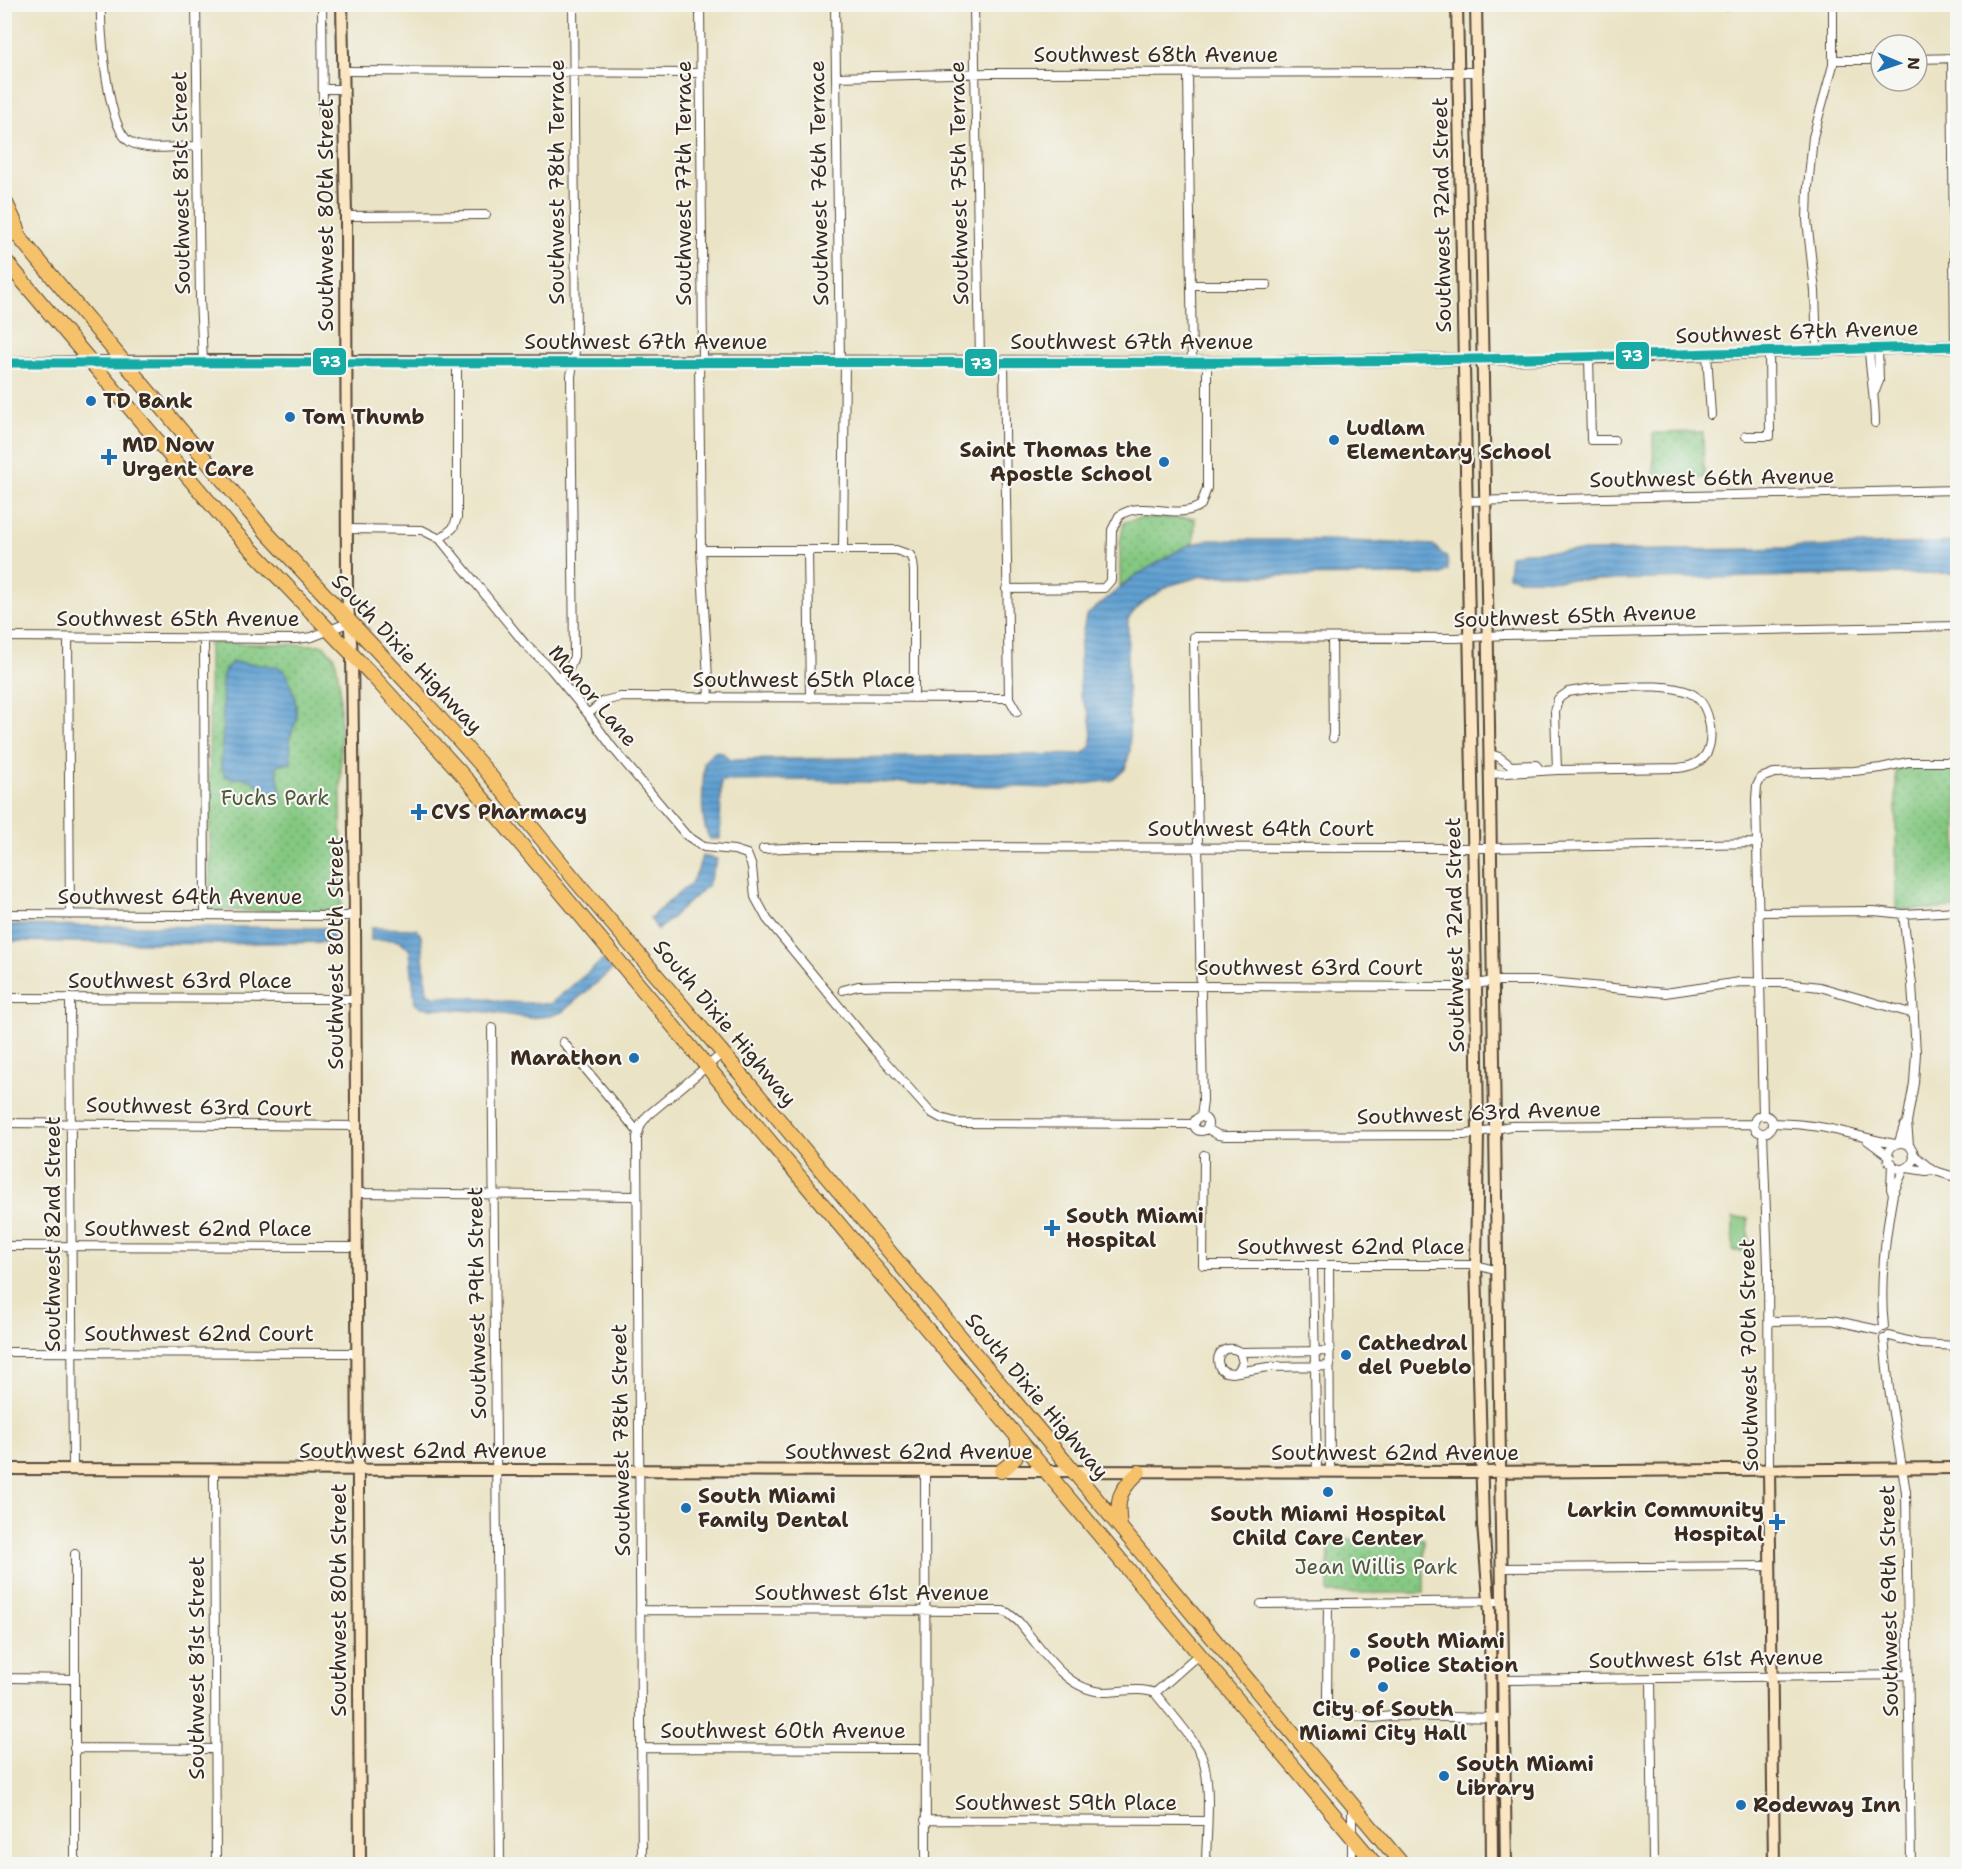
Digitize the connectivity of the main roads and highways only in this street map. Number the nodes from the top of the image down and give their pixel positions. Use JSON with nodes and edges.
{"nodes":[{"id":1,"x":342,"y":4,"type":"edge"},
{"id":2,"x":1457,"y":4,"type":"edge"},
{"id":3,"x":1476,"y":4,"type":"edge"},
{"id":4,"x":4,"y":200,"type":"edge"},
{"id":5,"x":4,"y":219,"type":"edge"},
{"id":6,"x":26,"y":244,"type":"junction"},
{"id":7,"x":4,"y":259,"type":"edge"},
{"id":8,"x":1956,"y":346,"type":"edge"},
{"id":9,"x":1465,"y":359,"type":"junction"},
{"id":10,"x":1484,"y":359,"type":"junction"},
{"id":11,"x":123,"y":361,"type":"junction"},
{"id":12,"x":346,"y":361,"type":"junction"},
{"id":13,"x":90,"y":362,"type":"junction"},
{"id":14,"x":4,"y":363,"type":"edge"},
{"id":15,"x":350,"y":622,"type":"junction"},
{"id":16,"x":352,"y":654,"type":"junction"},
{"id":17,"x":521,"y":844,"type":"junction"},
{"id":18,"x":576,"y":881,"type":"junction"},
{"id":19,"x":1018,"y":1438,"type":"junction"},
{"id":20,"x":1958,"y":1468,"type":"edge"},
{"id":21,"x":4,"y":1469,"type":"edge"},
{"id":22,"x":1769,"y":1469,"type":"junction"},
{"id":23,"x":358,"y":1471,"type":"junction"},
{"id":24,"x":1073,"y":1471,"type":"junction"},
{"id":25,"x":1001,"y":1472,"type":"junction"},
{"id":26,"x":1046,"y":1472,"type":"junction"},
{"id":27,"x":1139,"y":1472,"type":"junction"},
{"id":28,"x":1482,"y":1472,"type":"junction"},
{"id":29,"x":1501,"y":1472,"type":"junction"},
{"id":30,"x":1121,"y":1528,"type":"junction"},
{"id":31,"x":1200,"y":1624,"type":"junction"},
{"id":32,"x":1199,"y":1654,"type":"junction"},
{"id":33,"x":1234,"y":1664,"type":"junction"},
{"id":34,"x":360,"y":1864,"type":"edge"},
{"id":35,"x":1375,"y":1864,"type":"edge"},
{"id":36,"x":1402,"y":1864,"type":"edge"},
{"id":37,"x":1492,"y":1864,"type":"edge"},
{"id":38,"x":1506,"y":1864,"type":"edge"},
{"id":39,"x":1774,"y":1864,"type":"edge"}],
"edges":[{"from":1,"to":12,"type":"main road","name":"Southwest 80th Street"},
{"from":2,"to":9,"type":"main road","name":"Southwest 72nd Street"},
{"from":3,"to":10,"type":"main road","name":"Southwest 72nd Street"},
{"from":4,"to":6,"type":"highway"},
{"from":5,"to":6,"type":"highway","name":"South Dixie Highway"},
{"from":6,"to":11,"type":"highway","name":"South Dixie Highway"},
{"from":7,"to":13,"type":"highway","name":"South Dixie Highway"},
{"from":8,"to":10,"type":"main road","name":"Southwest 67th Avenue"},
{"from":9,"to":10,"type":"main road","name":"Southwest 67th Avenue"},
{"from":9,"to":12,"type":"main road","name":"Southwest 67th Avenue"},
{"from":9,"to":28,"type":"main road","name":"Southwest 72nd Street"},
{"from":10,"to":29,"type":"main road","name":"Southwest 72nd Street"},
{"from":11,"to":12,"type":"main road","name":"Southwest 67th Avenue"},
{"from":11,"to":13,"type":"main road","name":"Southwest 67th Avenue"},
{"from":11,"to":15,"type":"highway","name":"South Dixie Highway"},
{"from":12,"to":15,"type":"main road","name":"Southwest 80th Street"},
{"from":13,"to":14,"type":"main road","name":"Southwest 67th Avenue"},
{"from":13,"to":16,"type":"highway","name":"South Dixie Highway"},
{"from":15,"to":16,"type":"main road","name":"Southwest 80th Street"},
{"from":15,"to":18,"type":"highway","name":"South Dixie Highway"},
{"from":16,"to":17,"type":"highway","name":"South Dixie Highway"},
{"from":16,"to":23,"type":"main road","name":"Southwest 80th Street"},
{"from":17,"to":18,"type":"highway"},
{"from":17,"to":19,"type":"highway","name":"South Dixie Highway"},
{"from":18,"to":24,"type":"highway","name":"South Dixie Highway"},
{"from":19,"to":25,"type":"highway"},
{"from":19,"to":26,"type":"highway","name":"South Dixie Highway"},
{"from":20,"to":22,"type":"main road","name":"Southwest 62nd Avenue"},
{"from":21,"to":23,"type":"main road","name":"Southwest 62nd Avenue"},
{"from":22,"to":29,"type":"main road","name":"Southwest 62nd Avenue"},
{"from":22,"to":39,"type":"main road","name":"Southwest 70th Street"},
{"from":23,"to":25,"type":"main road","name":"Southwest 62nd Avenue"},
{"from":23,"to":34,"type":"main road","name":"Southwest 80th Street"},
{"from":24,"to":26,"type":"main road","name":"Southwest 62nd Avenue"},
{"from":24,"to":27,"type":"main road","name":"Southwest 62nd Avenue"},
{"from":24,"to":30,"type":"highway","name":"South Dixie Highway"},
{"from":25,"to":26,"type":"main road","name":"Southwest 62nd Avenue"},
{"from":26,"to":32,"type":"highway","name":"South Dixie Highway"},
{"from":27,"to":28,"type":"main road","name":"Southwest 62nd Avenue"},
{"from":27,"to":30,"type":"highway"},
{"from":28,"to":29,"type":"main road","name":"Southwest 62nd Avenue"},
{"from":28,"to":37,"type":"main road","name":"Southwest 72nd Street"},
{"from":29,"to":38,"type":"main road","name":"Southwest 72nd Street"},
{"from":30,"to":31,"type":"highway","name":"South Dixie Highway"},
{"from":31,"to":32,"type":"highway"},
{"from":31,"to":33,"type":"highway","name":"South Dixie Highway"},
{"from":32,"to":33,"type":"highway"},
{"from":32,"to":35,"type":"highway","name":"South Dixie Highway"},
{"from":33,"to":36,"type":"highway","name":"South Dixie Highway"}]}
